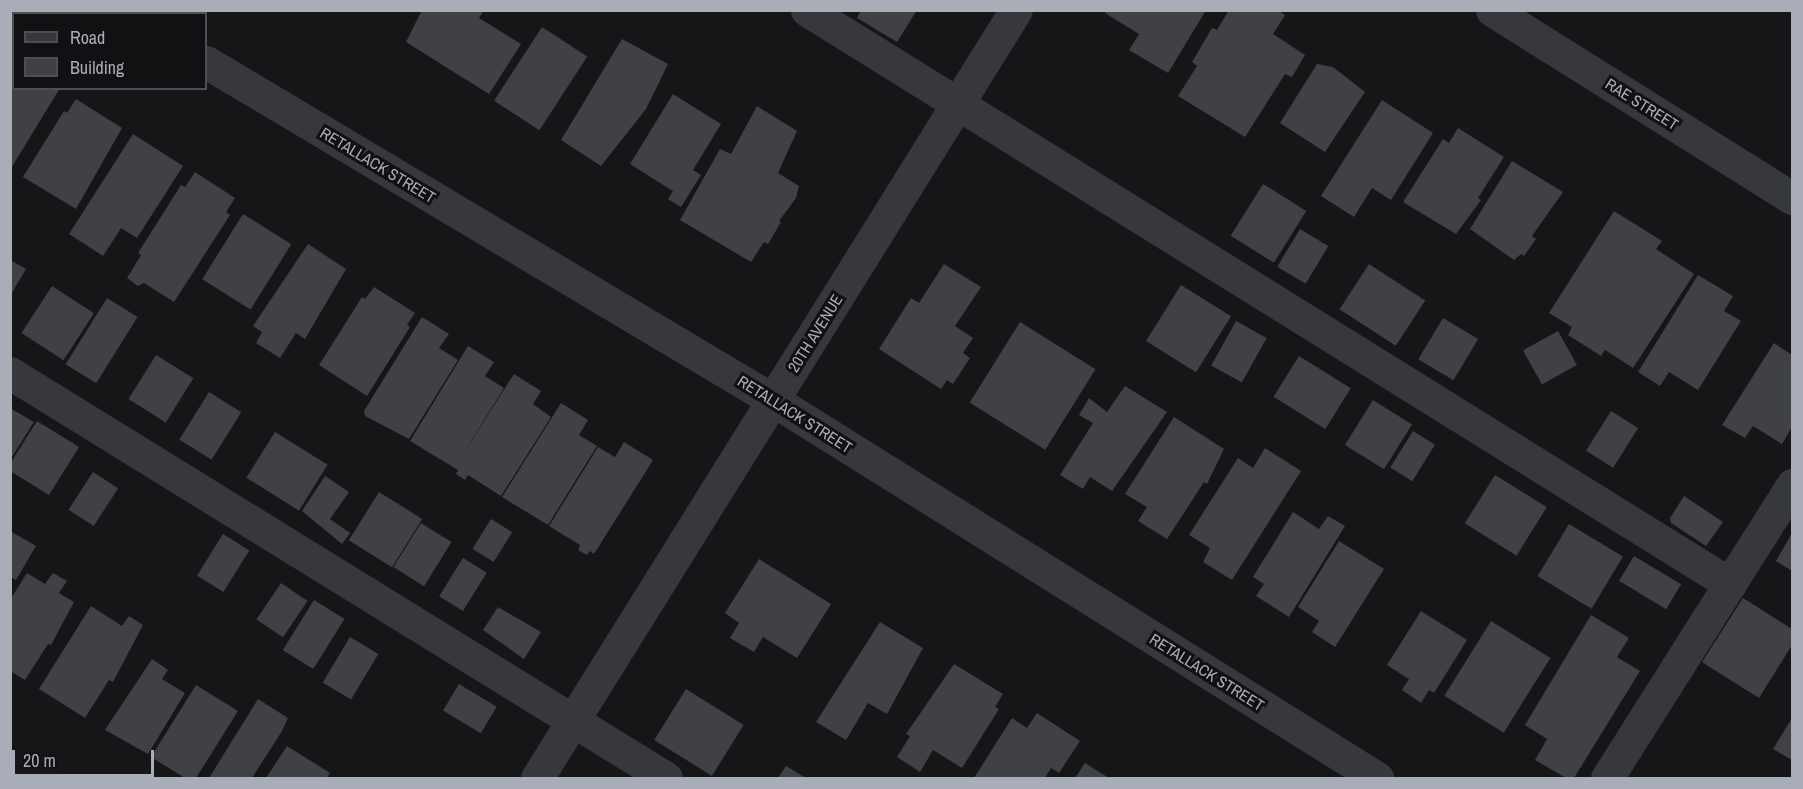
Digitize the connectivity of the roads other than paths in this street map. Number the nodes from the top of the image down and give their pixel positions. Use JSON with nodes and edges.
{"nodes":[{"id":1,"x":807,"y":10,"type":"edge"},
{"id":2,"x":1017,"y":10,"type":"edge"},
{"id":3,"x":1492,"y":10,"type":"edge"},
{"id":4,"x":207,"y":63,"type":"edge"},
{"id":5,"x":958,"y":105,"type":"junction"},
{"id":6,"x":1792,"y":198,"type":"edge"},
{"id":7,"x":10,"y":373,"type":"edge"},
{"id":8,"x":773,"y":400,"type":"junction"},
{"id":9,"x":1792,"y":485,"type":"edge"},
{"id":10,"x":1730,"y":584,"type":"junction"},
{"id":11,"x":573,"y":721,"type":"junction"},
{"id":12,"x":537,"y":778,"type":"edge"},
{"id":13,"x":666,"y":778,"type":"edge"},
{"id":14,"x":1377,"y":778,"type":"edge"},
{"id":15,"x":1607,"y":778,"type":"edge"}],
"edges":[{"from":1,"to":5,"type":"street"},
{"from":2,"to":5,"type":"street","name":"20TH AVENUE"},
{"from":3,"to":6,"type":"street","name":"RAE STREET"},
{"from":4,"to":8,"type":"street","name":"RETALLACK STREET"},
{"from":5,"to":8,"type":"street","name":"20TH AVENUE"},
{"from":5,"to":10,"type":"street"},
{"from":7,"to":11,"type":"street"},
{"from":8,"to":11,"type":"street","name":"20TH AVENUE"},
{"from":8,"to":14,"type":"street","name":"RETALLACK STREET"},
{"from":9,"to":10,"type":"street"},
{"from":10,"to":15,"type":"street"},
{"from":11,"to":12,"type":"street","name":"20TH AVENUE"},
{"from":11,"to":13,"type":"street"}]}
